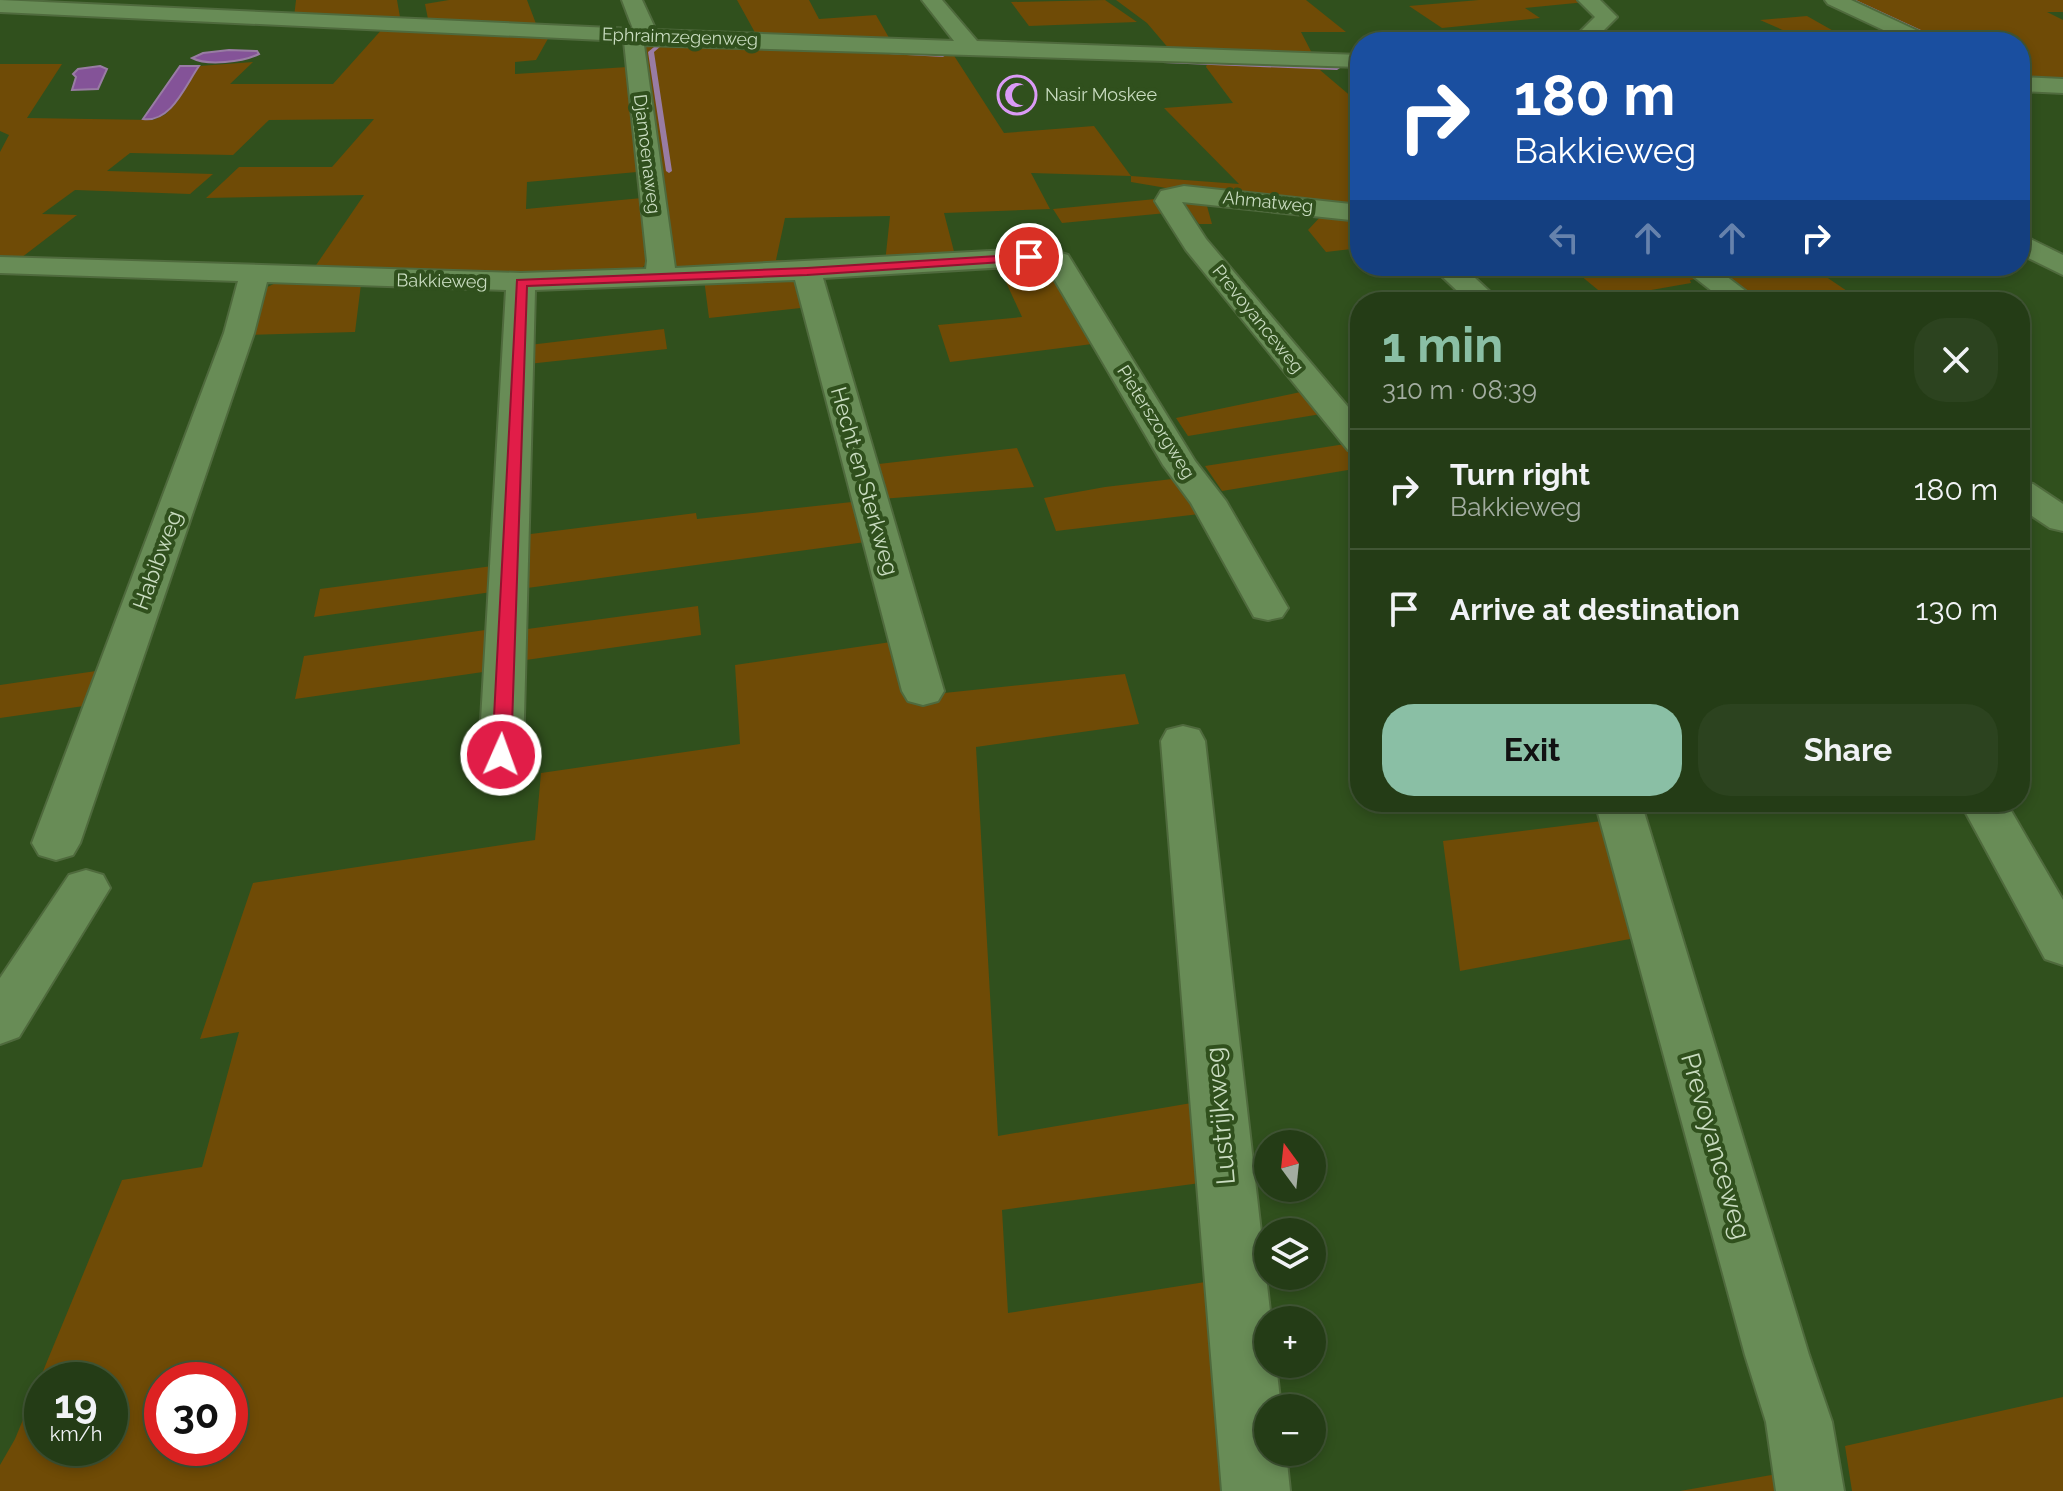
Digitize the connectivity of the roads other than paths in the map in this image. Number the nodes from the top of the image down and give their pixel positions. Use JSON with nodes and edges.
{"nodes":[{"id":1,"x":632,"y":0,"type":"edge"},
{"id":2,"x":932,"y":0,"type":"edge"},
{"id":3,"x":1588,"y":0,"type":"edge"},
{"id":4,"x":1835,"y":0,"type":"edge"},
{"id":5,"x":0,"y":6,"type":"edge"},
{"id":6,"x":178,"y":7,"type":"edge"},
{"id":7,"x":1590,"y":32,"type":"edge"},
{"id":8,"x":1904,"y":32,"type":"edge"},
{"id":9,"x":641,"y":36,"type":"junction"},
{"id":10,"x":971,"y":48,"type":"junction"},
{"id":11,"x":1350,"y":61,"type":"edge"},
{"id":12,"x":2030,"y":84,"type":"edge"},
{"id":13,"x":2063,"y":86,"type":"edge"},
{"id":14,"x":1176,"y":195,"type":"joint"},
{"id":15,"x":1350,"y":212,"type":"edge"},
{"id":16,"x":2030,"y":248,"type":"edge"},
{"id":17,"x":1029,"y":257,"type":"joint"},
{"id":18,"x":0,"y":265,"type":"edge"},
{"id":19,"x":2063,"y":267,"type":"edge"},
{"id":20,"x":807,"y":271,"type":"junction"},
{"id":21,"x":254,"y":275,"type":"junction"},
{"id":22,"x":660,"y":276,"type":"junction"},
{"id":23,"x":1456,"y":276,"type":"edge"},
{"id":24,"x":1708,"y":276,"type":"edge"},
{"id":25,"x":521,"y":282,"type":"junction"},
{"id":26,"x":1475,"y":292,"type":"edge"},
{"id":27,"x":1731,"y":292,"type":"edge"},
{"id":28,"x":1350,"y":431,"type":"edge"},
{"id":29,"x":2030,"y":499,"type":"edge"},
{"id":30,"x":2063,"y":520,"type":"edge"},
{"id":31,"x":1268,"y":608,"type":"dead end"},
{"id":32,"x":923,"y":691,"type":"dead end"},
{"id":33,"x":1183,"y":741,"type":"dead end"},
{"id":34,"x":501,"y":755,"type":"dead end"},
{"id":35,"x":1621,"y":812,"type":"edge"},
{"id":36,"x":1989,"y":812,"type":"edge"},
{"id":37,"x":56,"y":843,"type":"dead end"},
{"id":38,"x":86,"y":888,"type":"dead end"},
{"id":39,"x":2063,"y":945,"type":"edge"},
{"id":40,"x":0,"y":1022,"type":"edge"},
{"id":41,"x":1256,"y":1491,"type":"edge"},
{"id":42,"x":1810,"y":1491,"type":"edge"}],
"edges":[{"from":1,"to":9,"type":"street"},
{"from":2,"to":10,"type":"street"},
{"from":3,"to":7,"type":"street"},
{"from":4,"to":8,"type":"street"},
{"from":5,"to":6,"type":"street","name":"Ephraimzegenweg"},
{"from":6,"to":9,"type":"street","name":"Ephraimzegenweg"},
{"from":9,"to":10,"type":"street","name":"Ephraimzegenweg"},
{"from":9,"to":22,"type":"street","name":"Djamoenaweg"},
{"from":10,"to":11,"type":"street","name":"Ephraimzegenweg"},
{"from":12,"to":13,"type":"street"},
{"from":14,"to":15,"type":"street","name":"Ahmatweg"},
{"from":14,"to":28,"type":"street","name":"Prevoyanceweg"},
{"from":16,"to":19,"type":"street"},
{"from":17,"to":20,"type":"street","name":"Bakkieweg"},
{"from":17,"to":31,"type":"street","name":"Pieterszorgweg"},
{"from":18,"to":21,"type":"street","name":"Bakkieweg"},
{"from":20,"to":22,"type":"street","name":"Bakkieweg"},
{"from":20,"to":32,"type":"street","name":"Hecht en Sterkweg"},
{"from":21,"to":25,"type":"street","name":"Bakkieweg"},
{"from":21,"to":37,"type":"street","name":"Habibweg"},
{"from":22,"to":25,"type":"street","name":"Bakkieweg"},
{"from":23,"to":26,"type":"street"},
{"from":24,"to":27,"type":"street"},
{"from":25,"to":34,"type":"street"},
{"from":29,"to":30,"type":"street"},
{"from":33,"to":41,"type":"street","name":"Lustrijkweg"},
{"from":35,"to":42,"type":"street","name":"Prevoyanceweg"},
{"from":36,"to":39,"type":"street"},
{"from":38,"to":40,"type":"street"}]}
